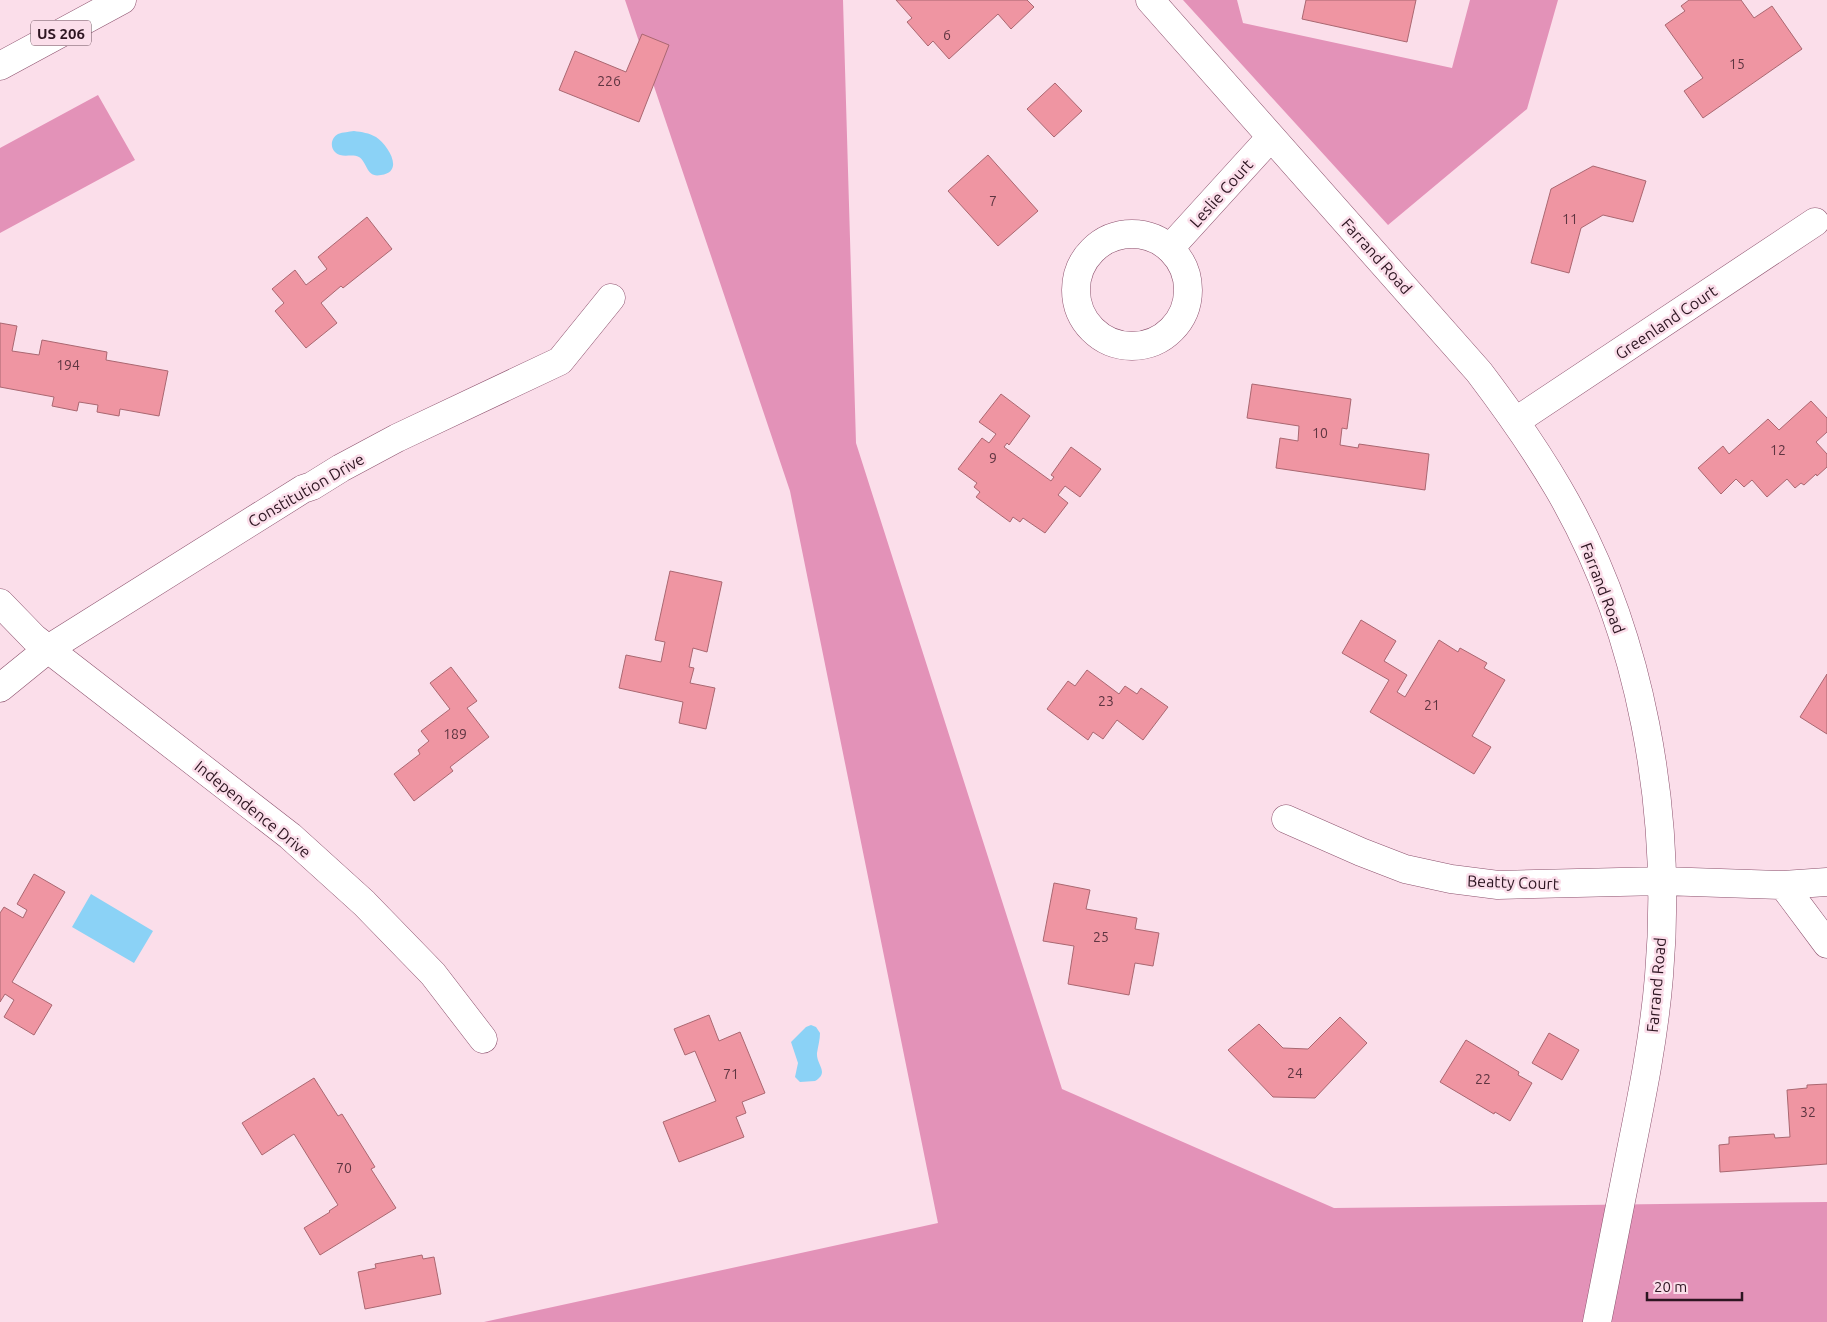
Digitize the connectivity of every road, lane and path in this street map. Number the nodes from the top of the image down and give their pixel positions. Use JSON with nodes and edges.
{"nodes":[{"id":1,"x":122,"y":0,"type":"edge"},
{"id":2,"x":1150,"y":0,"type":"edge"},
{"id":3,"x":0,"y":66,"type":"edge"},
{"id":4,"x":1271,"y":137,"type":"junction"},
{"id":5,"x":1815,"y":222,"type":"dead end"},
{"id":6,"x":1170,"y":248,"type":"junction"},
{"id":7,"x":611,"y":298,"type":"dead end"},
{"id":8,"x":1516,"y":421,"type":"junction"},
{"id":9,"x":0,"y":603,"type":"edge"},
{"id":10,"x":48,"y":649,"type":"junction"},
{"id":11,"x":0,"y":688,"type":"edge"},
{"id":12,"x":1286,"y":819,"type":"dead end"},
{"id":13,"x":1662,"y":881,"type":"junction"},
{"id":14,"x":1827,"y":882,"type":"edge"},
{"id":15,"x":1784,"y":885,"type":"junction"},
{"id":16,"x":1827,"y":944,"type":"edge"},
{"id":17,"x":483,"y":1039,"type":"dead end"},
{"id":18,"x":1597,"y":1322,"type":"edge"}],
"edges":[{"from":1,"to":3,"type":"main road","number":"US 206"},
{"from":2,"to":4,"type":"main road","name":"Farrand Road"},
{"from":4,"to":6,"type":"main road","name":"Leslie Court"},
{"from":4,"to":8,"type":"main road","name":"Farrand Road"},
{"from":5,"to":8,"type":"main road","name":"Greenland Court"},
{"from":6,"to":6,"type":"main road"},
{"from":7,"to":10,"type":"main road","name":"Constitution Drive"},
{"from":8,"to":13,"type":"main road","name":"Farrand Road"},
{"from":9,"to":10,"type":"main road","name":"Independence Drive"},
{"from":10,"to":11,"type":"main road","name":"Constitution Drive"},
{"from":10,"to":17,"type":"main road","name":"Independence Drive"},
{"from":12,"to":13,"type":"main road","name":"Beatty Court"},
{"from":13,"to":15,"type":"main road","name":"Beatty Court"},
{"from":13,"to":18,"type":"main road","name":"Farrand Road"},
{"from":14,"to":15,"type":"main road","name":"Beatty Court"},
{"from":15,"to":16,"type":"main road"}]}
